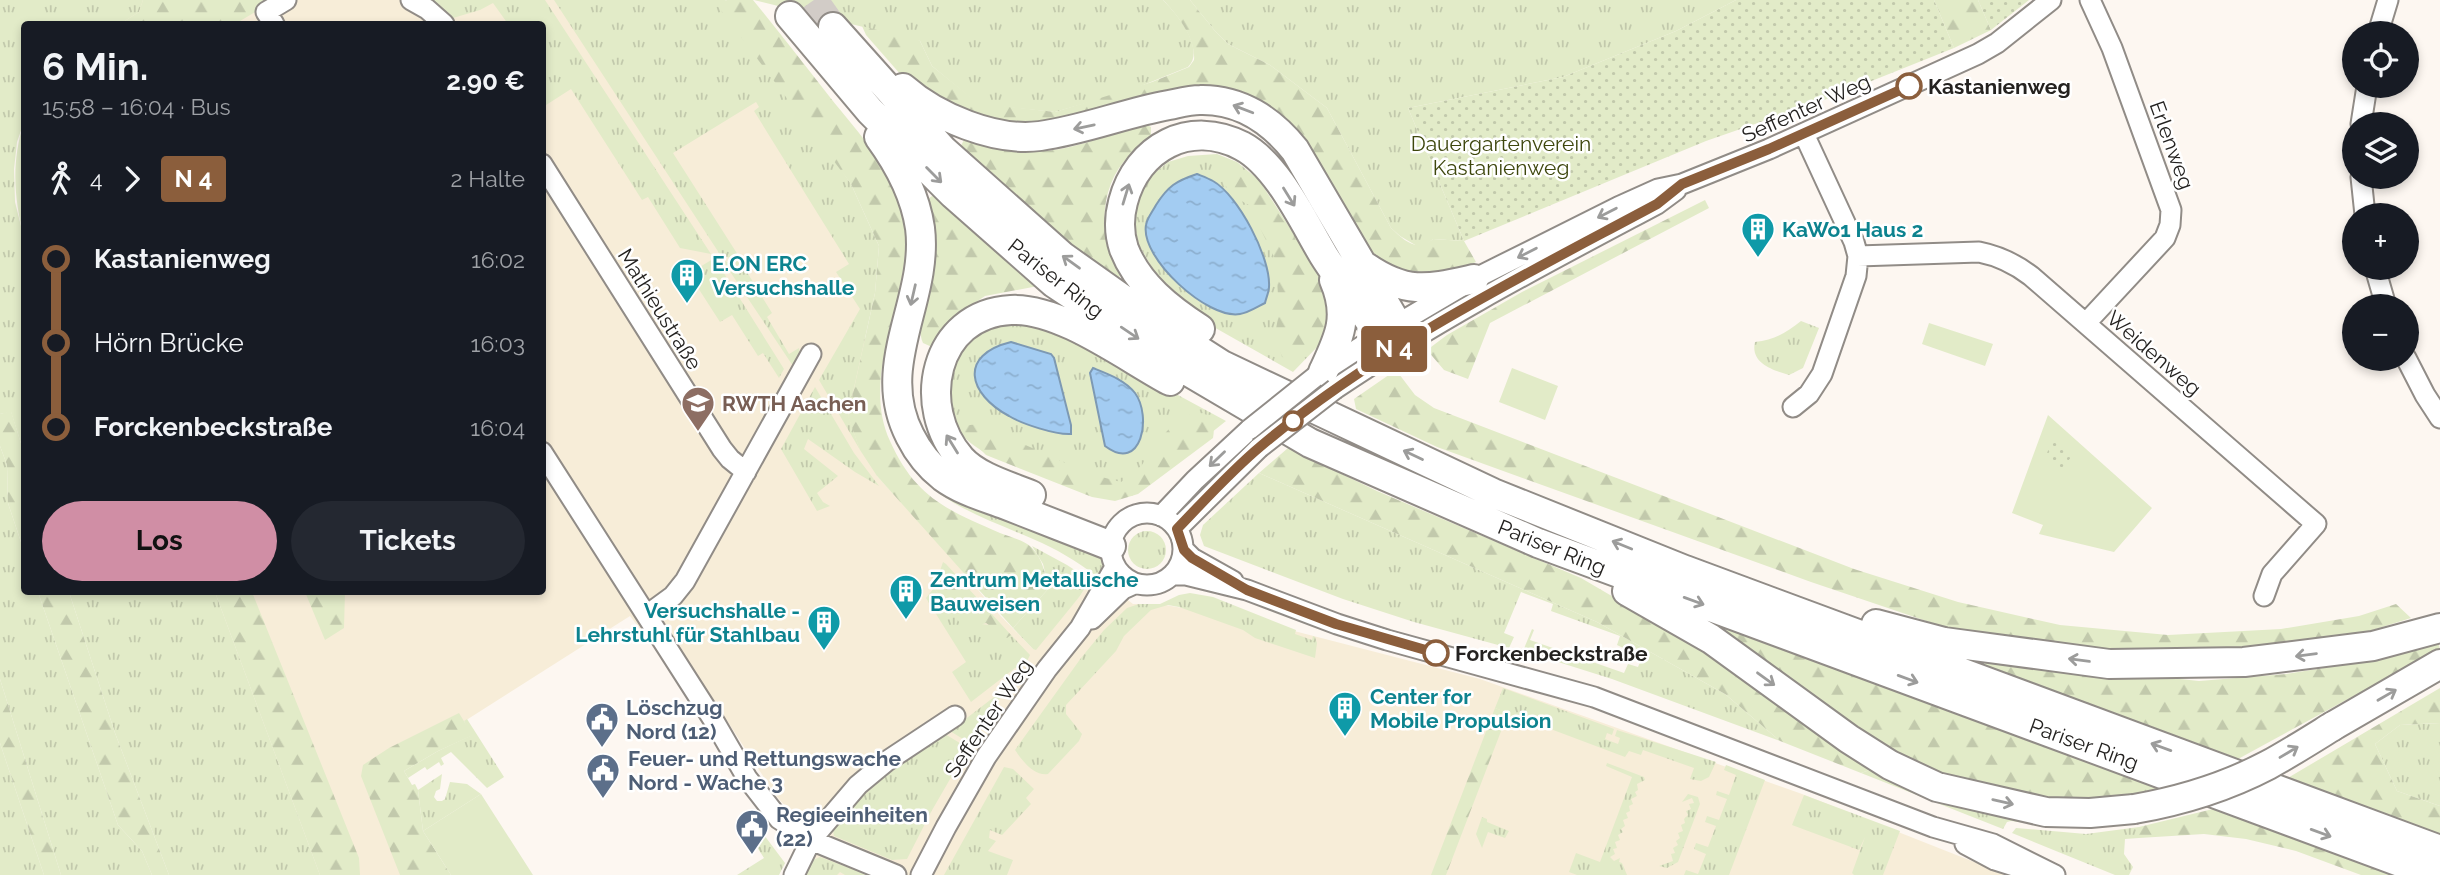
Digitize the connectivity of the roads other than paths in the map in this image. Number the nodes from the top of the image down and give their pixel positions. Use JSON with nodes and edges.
{"nodes":[{"id":1,"x":286,"y":0,"type":"edge"},
{"id":2,"x":411,"y":0,"type":"edge"},
{"id":3,"x":2050,"y":0,"type":"edge"},
{"id":4,"x":2090,"y":0,"type":"edge"},
{"id":5,"x":2388,"y":0,"type":"edge"},
{"id":6,"x":272,"y":21,"type":"edge"},
{"id":7,"x":440,"y":21,"type":"edge"},
{"id":8,"x":2382,"y":21,"type":"edge"},
{"id":9,"x":1804,"y":134,"type":"junction"},
{"id":10,"x":546,"y":170,"type":"edge"},
{"id":11,"x":1682,"y":184,"type":"junction"},
{"id":12,"x":1858,"y":256,"type":"junction"},
{"id":13,"x":1325,"y":258,"type":"junction"},
{"id":14,"x":1364,"y":265,"type":"junction"},
{"id":15,"x":1474,"y":279,"type":"junction"},
{"id":16,"x":2086,"y":323,"type":"junction"},
{"id":17,"x":1393,"y":338,"type":"junction"},
{"id":18,"x":811,"y":354,"type":"dead end"},
{"id":19,"x":2413,"y":371,"type":"edge"},
{"id":20,"x":1324,"y":379,"type":"junction"},
{"id":21,"x":1793,"y":407,"type":"dead end"},
{"id":22,"x":2440,"y":418,"type":"edge"},
{"id":23,"x":1340,"y":421,"type":"junction"},
{"id":24,"x":1310,"y":443,"type":"junction"},
{"id":25,"x":546,"y":458,"type":"edge"},
{"id":26,"x":746,"y":472,"type":"junction"},
{"id":27,"x":1161,"y":516,"type":"junction"},
{"id":28,"x":1177,"y":529,"type":"junction"},
{"id":29,"x":1538,"y":543,"type":"junction"},
{"id":30,"x":1114,"y":547,"type":"junction"},
{"id":31,"x":1184,"y":550,"type":"junction"},
{"id":32,"x":1685,"y":570,"type":"junction"},
{"id":33,"x":1173,"y":575,"type":"junction"},
{"id":34,"x":1134,"y":584,"type":"junction"},
{"id":35,"x":1247,"y":590,"type":"junction"},
{"id":36,"x":2264,"y":596,"type":"dead end"},
{"id":37,"x":648,"y":615,"type":"junction"},
{"id":38,"x":1080,"y":628,"type":"junction"},
{"id":39,"x":2440,"y":628,"type":"edge"},
{"id":40,"x":2440,"y":664,"type":"edge"},
{"id":41,"x":956,"y":716,"type":"dead end"},
{"id":42,"x":1933,"y":827,"type":"junction"},
{"id":43,"x":811,"y":840,"type":"junction"},
{"id":44,"x":2440,"y":850,"type":"edge"},
{"id":45,"x":794,"y":875,"type":"edge"},
{"id":46,"x":896,"y":875,"type":"edge"},
{"id":47,"x":921,"y":875,"type":"edge"},
{"id":48,"x":2045,"y":875,"type":"edge"},
{"id":49,"x":2055,"y":875,"type":"edge"},
{"id":50,"x":2435,"y":875,"type":"edge"}],
"edges":[{"from":1,"to":6,"type":"street"},
{"from":2,"to":7,"type":"street"},
{"from":3,"to":9,"type":"street","name":"Seffenter Weg"},
{"from":4,"to":16,"type":"street","name":"Erlenweg"},
{"from":5,"to":8,"type":"street"},
{"from":9,"to":11,"type":"street","name":"Seffenter Weg"},
{"from":9,"to":12,"type":"street"},
{"from":10,"to":26,"type":"street","name":"Mathieustraße"},
{"from":11,"to":15,"type":"street","name":"Seffenter Weg","one_way":true},
{"from":11,"to":17,"type":"street","name":"Seffenter Weg"},
{"from":12,"to":16,"type":"street","name":"Weidenweg"},
{"from":12,"to":21,"type":"street"},
{"from":13,"to":17,"type":"highway"},
{"from":13,"to":20,"type":"highway"},
{"from":23,"to":13,"type":"highway","one_way":true},
{"from":14,"to":15,"type":"highway"},
{"from":14,"to":17,"type":"highway"},
{"from":14,"to":23,"type":"highway","name":"Pariser Ring"},
{"from":15,"to":17,"type":"street","name":"Seffenter Weg"},
{"from":16,"to":36,"type":"street","name":"Weidenweg"},
{"from":17,"to":20,"type":"street","name":"Seffenter Weg"},
{"from":18,"to":26,"type":"street"},
{"from":19,"to":22,"type":"street"},
{"from":20,"to":27,"type":"street","name":"Seffenter Weg","one_way":true,"bridge":true},
{"from":20,"to":28,"type":"street","name":"Seffenter Weg","bridge":true},
{"from":32,"to":23,"type":"highway","name":"Pariser Ring","one_way":true},
{"from":24,"to":29,"type":"highway","name":"Pariser Ring"},
{"from":30,"to":24,"type":"highway","one_way":true},
{"from":24,"to":30,"type":"highway","name":"Pariser Ring"},
{"from":25,"to":37,"type":"street"},
{"from":26,"to":37,"type":"street"},
{"from":27,"to":28,"type":"street"},
{"from":27,"to":30,"type":"street"},
{"from":28,"to":31,"type":"street"},
{"from":29,"to":40,"type":"highway","one_way":true,"bridge":true},
{"from":29,"to":50,"type":"highway","name":"Pariser Ring","one_way":true},
{"from":30,"to":34,"type":"street"},
{"from":30,"to":38,"type":"street","name":"Seffenter Weg"},
{"from":31,"to":33,"type":"street"},
{"from":31,"to":35,"type":"street"},
{"from":39,"to":32,"type":"highway","one_way":true},
{"from":44,"to":32,"type":"highway","name":"Pariser Ring","one_way":true},
{"from":33,"to":34,"type":"street"},
{"from":33,"to":35,"type":"street"},
{"from":34,"to":38,"type":"street","name":"Seffenter Weg"},
{"from":35,"to":42,"type":"street"},
{"from":37,"to":43,"type":"street"},
{"from":38,"to":47,"type":"street","name":"Seffenter Weg"},
{"from":41,"to":43,"type":"street","name":"Seffenter Weg"},
{"from":42,"to":48,"type":"street"},
{"from":42,"to":49,"type":"street"},
{"from":43,"to":45,"type":"street","name":"Seffenter Weg"},
{"from":43,"to":46,"type":"street"}]}
